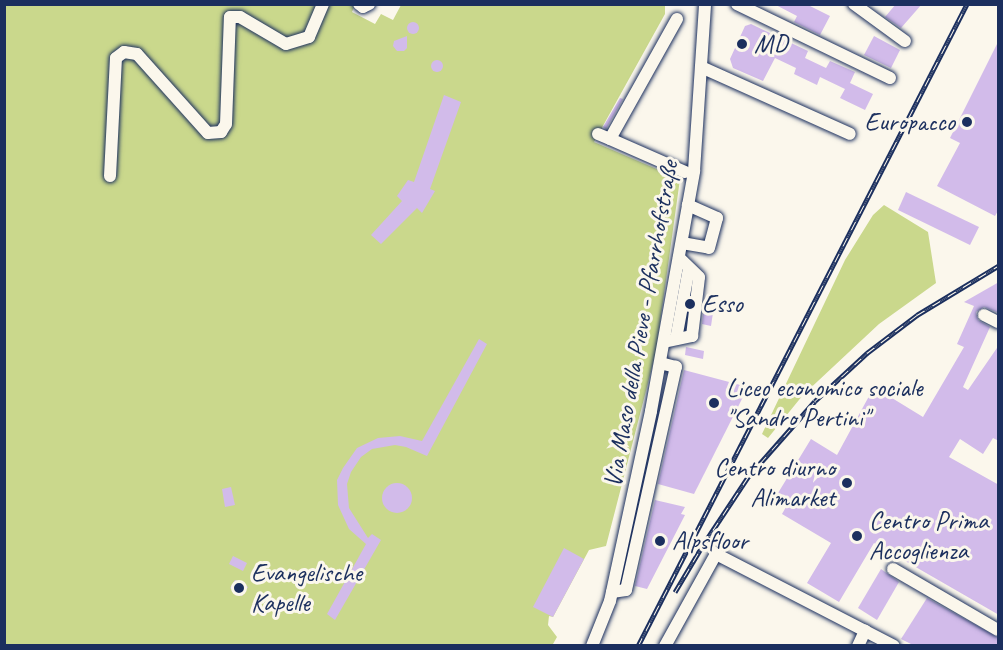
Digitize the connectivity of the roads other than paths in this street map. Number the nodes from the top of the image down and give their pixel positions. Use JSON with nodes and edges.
{"nodes":[{"id":1,"x":323,"y":4,"type":"edge"},
{"id":2,"x":359,"y":4,"type":"edge"},
{"id":3,"x":369,"y":4,"type":"edge"},
{"id":4,"x":705,"y":4,"type":"edge"},
{"id":5,"x":737,"y":4,"type":"edge"},
{"id":6,"x":854,"y":4,"type":"edge"},
{"id":7,"x":678,"y":19,"type":"dead end"},
{"id":8,"x":905,"y":41,"type":"dead end"},
{"id":9,"x":701,"y":67,"type":"junction"},
{"id":10,"x":890,"y":78,"type":"dead end"},
{"id":11,"x":850,"y":134,"type":"dead end"},
{"id":12,"x":685,"y":172,"type":"dead end"},
{"id":13,"x":110,"y":176,"type":"dead end"},
{"id":14,"x":688,"y":205,"type":"junction"},
{"id":15,"x":681,"y":243,"type":"junction"},
{"id":16,"x":679,"y":258,"type":"junction"},
{"id":17,"x":984,"y":315,"type":"dead end"},
{"id":18,"x":999,"y":322,"type":"edge"},
{"id":19,"x":670,"y":341,"type":"junction"},
{"id":20,"x":660,"y":363,"type":"junction"},
{"id":21,"x":635,"y":485,"type":"junction"},
{"id":22,"x":649,"y":488,"type":"junction"},
{"id":23,"x":892,"y":569,"type":"dead end"},
{"id":24,"x":612,"y":592,"type":"junction"},
{"id":25,"x":999,"y":630,"type":"edge"},
{"id":26,"x":865,"y":631,"type":"junction"},
{"id":27,"x":668,"y":643,"type":"edge"},
{"id":28,"x":592,"y":645,"type":"edge"},
{"id":29,"x":858,"y":645,"type":"edge"},
{"id":30,"x":894,"y":645,"type":"edge"}],
"edges":[{"from":1,"to":13,"type":"street"},
{"from":2,"to":3,"type":"street"},
{"from":4,"to":9,"type":"street","name":"Via Maso della Pieve - Pfarrhofstraße"},
{"from":5,"to":10,"type":"street"},
{"from":6,"to":8,"type":"street"},
{"from":7,"to":12,"type":"street"},
{"from":9,"to":11,"type":"street"},
{"from":9,"to":14,"type":"street","name":"Via Maso della Pieve - Pfarrhofstraße"},
{"from":14,"to":15,"type":"street","name":"Via Maso della Pieve - Pfarrhofstraße"},
{"from":14,"to":15,"type":"street"},
{"from":15,"to":16,"type":"street","name":"Via Maso della Pieve - Pfarrhofstraße"},
{"from":16,"to":19,"type":"street","name":"Via Maso della Pieve - Pfarrhofstraße"},
{"from":16,"to":19,"type":"street"},
{"from":17,"to":18,"type":"street"},
{"from":19,"to":20,"type":"street","name":"Via Maso della Pieve - Pfarrhofstraße"},
{"from":20,"to":21,"type":"street","name":"Via Maso della Pieve - Pfarrhofstraße"},
{"from":20,"to":22,"type":"street"},
{"from":21,"to":22,"type":"street"},
{"from":21,"to":24,"type":"street","name":"Via Maso della Pieve - Pfarrhofstraße"},
{"from":22,"to":24,"type":"street"},
{"from":23,"to":25,"type":"street"},
{"from":24,"to":28,"type":"street","name":"Via Maso della Pieve - Pfarrhofstraße"},
{"from":26,"to":27,"type":"street"},
{"from":26,"to":29,"type":"street"},
{"from":26,"to":30,"type":"street"}]}
